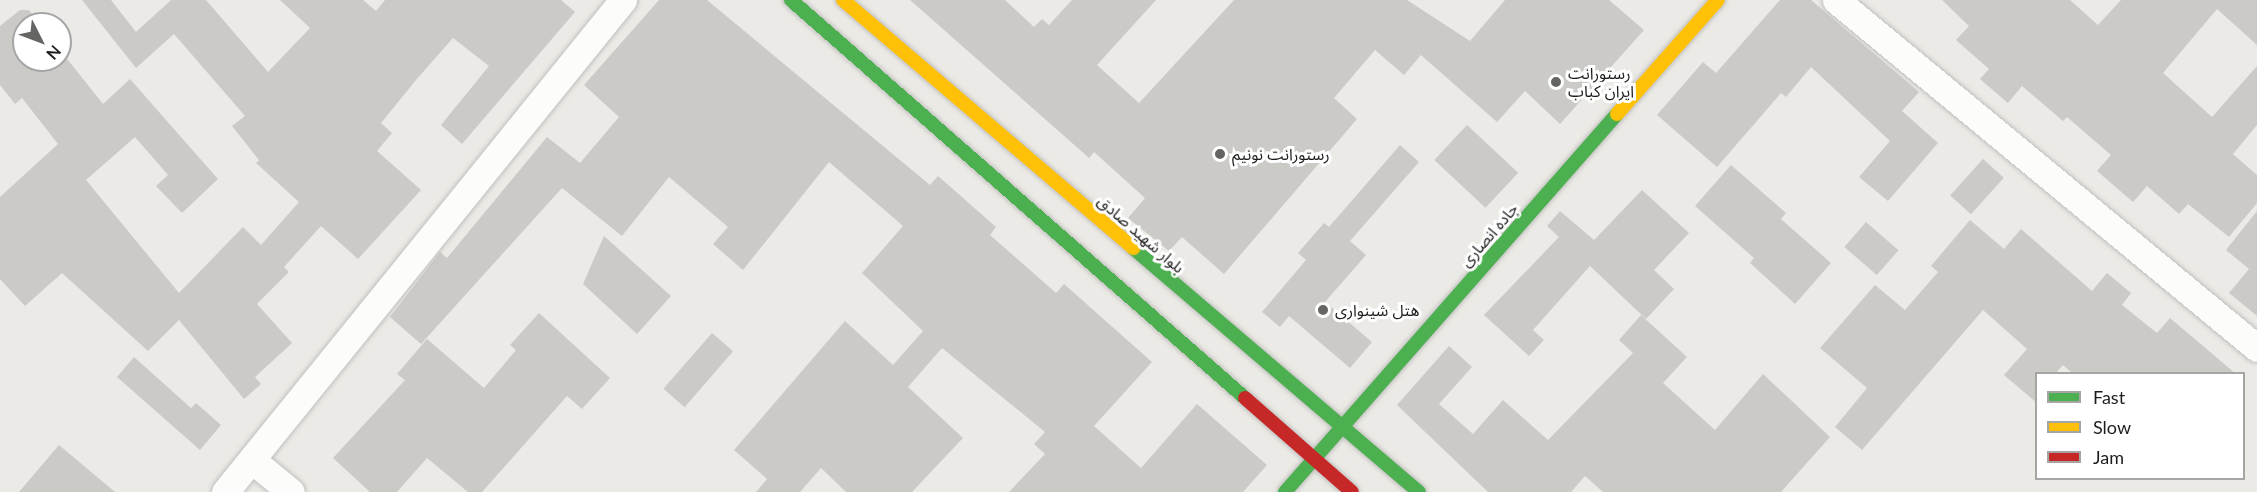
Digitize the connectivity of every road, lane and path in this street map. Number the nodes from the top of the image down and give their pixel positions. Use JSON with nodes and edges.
{"nodes":[{"id":1,"x":623,"y":0,"type":"edge"},
{"id":2,"x":791,"y":0,"type":"edge"},
{"id":3,"x":843,"y":0,"type":"edge"},
{"id":4,"x":1718,"y":0,"type":"edge"},
{"id":5,"x":1836,"y":0,"type":"edge"},
{"id":6,"x":2257,"y":348,"type":"edge"},
{"id":7,"x":1341,"y":428,"type":"junction"},
{"id":8,"x":1315,"y":458,"type":"junction"},
{"id":9,"x":252,"y":460,"type":"junction"},
{"id":10,"x":225,"y":492,"type":"edge"},
{"id":11,"x":291,"y":492,"type":"edge"},
{"id":12,"x":1285,"y":492,"type":"edge"},
{"id":13,"x":1352,"y":492,"type":"edge"},
{"id":14,"x":1419,"y":492,"type":"edge"}],
"edges":[{"from":1,"to":9,"type":"street"},
{"from":2,"to":8,"type":"main road"},
{"from":3,"to":7,"type":"main road","name":"بلوار شهید صادق"},
{"from":4,"to":7,"type":"main road","name":"جاده انصاری"},
{"from":5,"to":6,"type":"street"},
{"from":7,"to":8,"type":"main road","name":"جاده انصاری"},
{"from":7,"to":14,"type":"main road","name":"بلوار شهید صادق"},
{"from":8,"to":12,"type":"main road","name":"جاده انصاری"},
{"from":8,"to":13,"type":"main road"},
{"from":9,"to":10,"type":"street"},
{"from":9,"to":11,"type":"street"}]}
